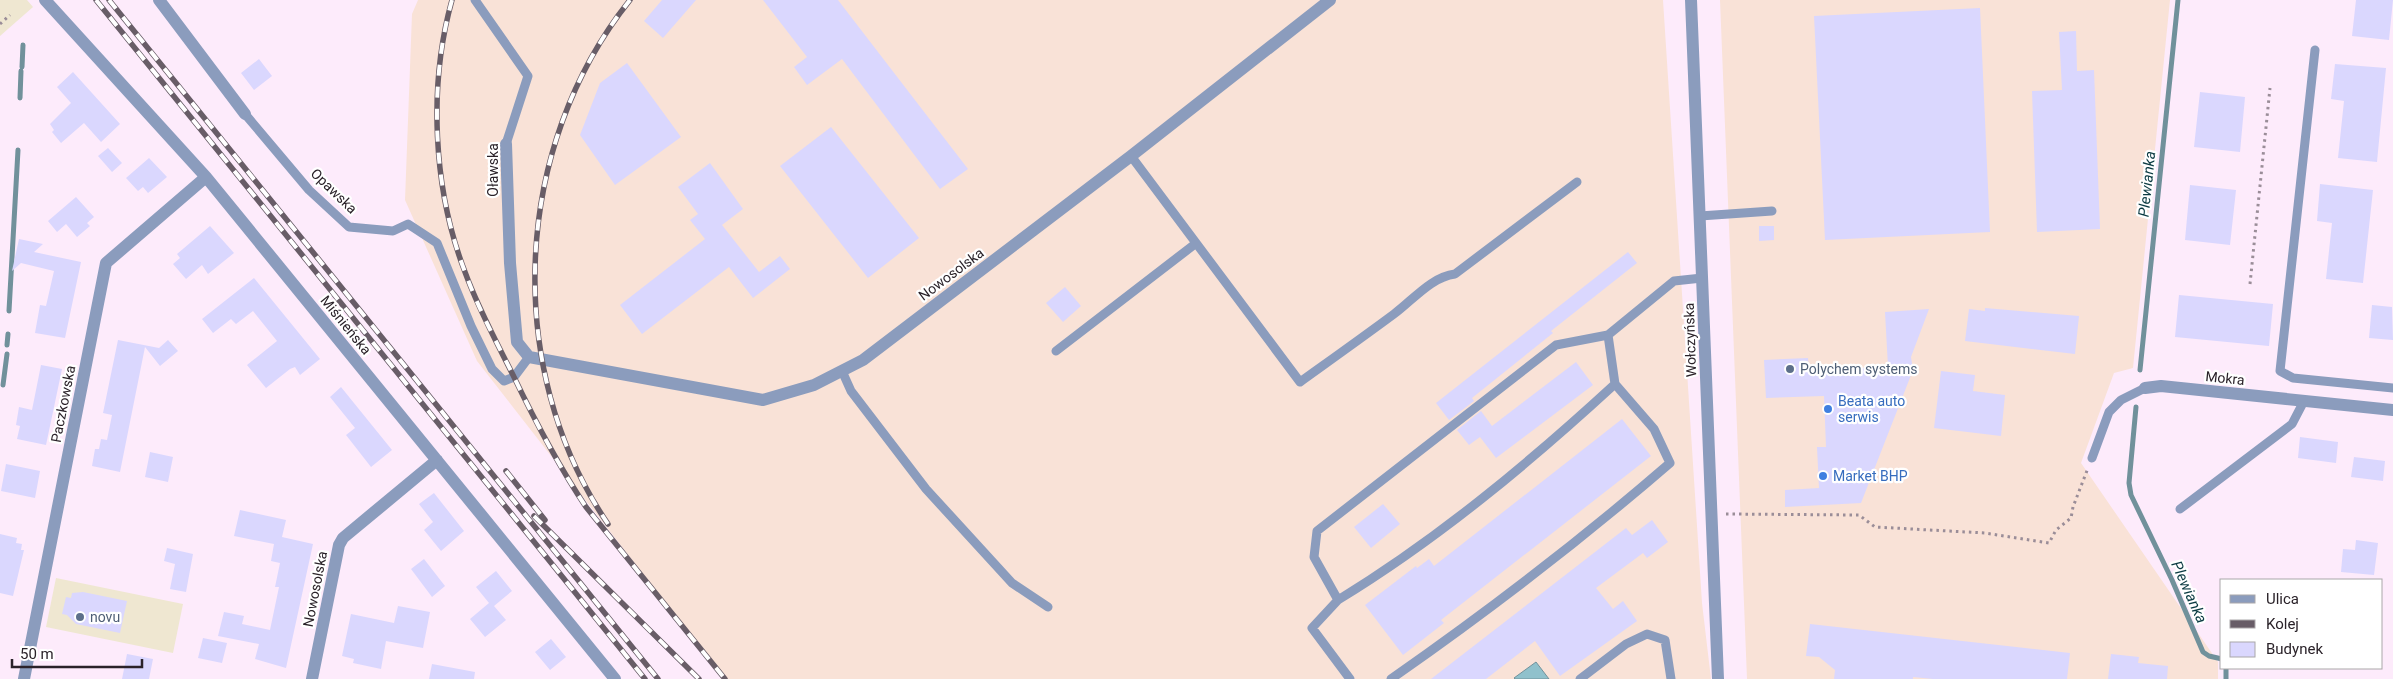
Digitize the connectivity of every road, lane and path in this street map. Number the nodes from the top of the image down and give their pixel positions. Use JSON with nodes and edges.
{"nodes":[{"id":1,"x":45,"y":0,"type":"edge"},
{"id":2,"x":159,"y":0,"type":"edge"},
{"id":3,"x":475,"y":0,"type":"edge"},
{"id":4,"x":1330,"y":0,"type":"edge"},
{"id":5,"x":1691,"y":0,"type":"edge"},
{"id":6,"x":10,"y":15,"type":"dead end"},
{"id":7,"x":0,"y":24,"type":"edge"},
{"id":8,"x":2315,"y":50,"type":"dead end"},
{"id":9,"x":2270,"y":88,"type":"dead end"},
{"id":10,"x":245,"y":114,"type":"joint"},
{"id":11,"x":506,"y":144,"type":"joint"},
{"id":12,"x":1130,"y":156,"type":"junction"},
{"id":13,"x":206,"y":177,"type":"junction"},
{"id":14,"x":1577,"y":182,"type":"dead end"},
{"id":15,"x":1772,"y":211,"type":"dead end"},
{"id":16,"x":1700,"y":216,"type":"junction"},
{"id":17,"x":1196,"y":244,"type":"junction"},
{"id":18,"x":1702,"y":278,"type":"junction"},
{"id":19,"x":2250,"y":284,"type":"dead end"},
{"id":20,"x":1608,"y":335,"type":"junction"},
{"id":21,"x":1056,"y":351,"type":"dead end"},
{"id":22,"x":529,"y":357,"type":"junction"},
{"id":23,"x":842,"y":371,"type":"junction"},
{"id":24,"x":1615,"y":384,"type":"junction"},
{"id":25,"x":2145,"y":388,"type":"joint"},
{"id":26,"x":2393,"y":388,"type":"edge"},
{"id":27,"x":2304,"y":401,"type":"junction"},
{"id":28,"x":2393,"y":410,"type":"edge"},
{"id":29,"x":2092,"y":458,"type":"joint"},
{"id":30,"x":437,"y":460,"type":"junction"},
{"id":31,"x":2180,"y":509,"type":"dead end"},
{"id":32,"x":1711,"y":514,"type":"junction"},
{"id":33,"x":1338,"y":600,"type":"junction"},
{"id":34,"x":1048,"y":607,"type":"dead end"},
{"id":35,"x":24,"y":679,"type":"edge"},
{"id":36,"x":312,"y":679,"type":"edge"},
{"id":37,"x":615,"y":679,"type":"edge"},
{"id":38,"x":1350,"y":679,"type":"edge"},
{"id":39,"x":1391,"y":679,"type":"edge"},
{"id":40,"x":1580,"y":679,"type":"edge"},
{"id":41,"x":1671,"y":679,"type":"edge"},
{"id":42,"x":1718,"y":679,"type":"edge"}],
"edges":[{"from":1,"to":13,"type":"street","name":"Miśnieńska"},
{"from":2,"to":10,"type":"street","name":"Opawska"},
{"from":3,"to":11,"type":"lane","name":"Oławska"},
{"from":4,"to":12,"type":"street","name":"Nowosolska"},
{"from":5,"to":16,"type":"street","name":"Wołczyńska"},
{"from":6,"to":7,"type":"path"},
{"from":8,"to":26,"type":"lane"},
{"from":9,"to":19,"type":"path"},
{"from":10,"to":22,"type":"lane","name":"Opawska"},
{"from":11,"to":22,"type":"street","name":"Oławska"},
{"from":12,"to":17,"type":"lane"},
{"from":12,"to":23,"type":"street","name":"Nowosolska"},
{"from":13,"to":30,"type":"street","name":"Miśnieńska"},
{"from":13,"to":35,"type":"street","name":"Paczkowska"},
{"from":14,"to":17,"type":"lane"},
{"from":15,"to":16,"type":"lane"},
{"from":16,"to":18,"type":"street","name":"Wołczyńska"},
{"from":17,"to":21,"type":"lane"},
{"from":18,"to":20,"type":"lane"},
{"from":18,"to":32,"type":"street","name":"Wołczyńska"},
{"from":20,"to":24,"type":"lane"},
{"from":20,"to":33,"type":"lane"},
{"from":22,"to":23,"type":"street","name":"Nowosolska"},
{"from":23,"to":34,"type":"lane"},
{"from":24,"to":33,"type":"lane"},
{"from":24,"to":39,"type":"lane"},
{"from":25,"to":27,"type":"street","name":"Mokra"},
{"from":25,"to":29,"type":"lane","name":"Mokra"},
{"from":27,"to":28,"type":"street","name":"Mokra"},
{"from":27,"to":31,"type":"lane"},
{"from":29,"to":32,"type":"path"},
{"from":30,"to":36,"type":"street","name":"Nowosolska"},
{"from":30,"to":37,"type":"street","name":"Miśnieńska"},
{"from":32,"to":42,"type":"street","name":"Wołczyńska"},
{"from":33,"to":38,"type":"lane"},
{"from":40,"to":41,"type":"lane"}]}
